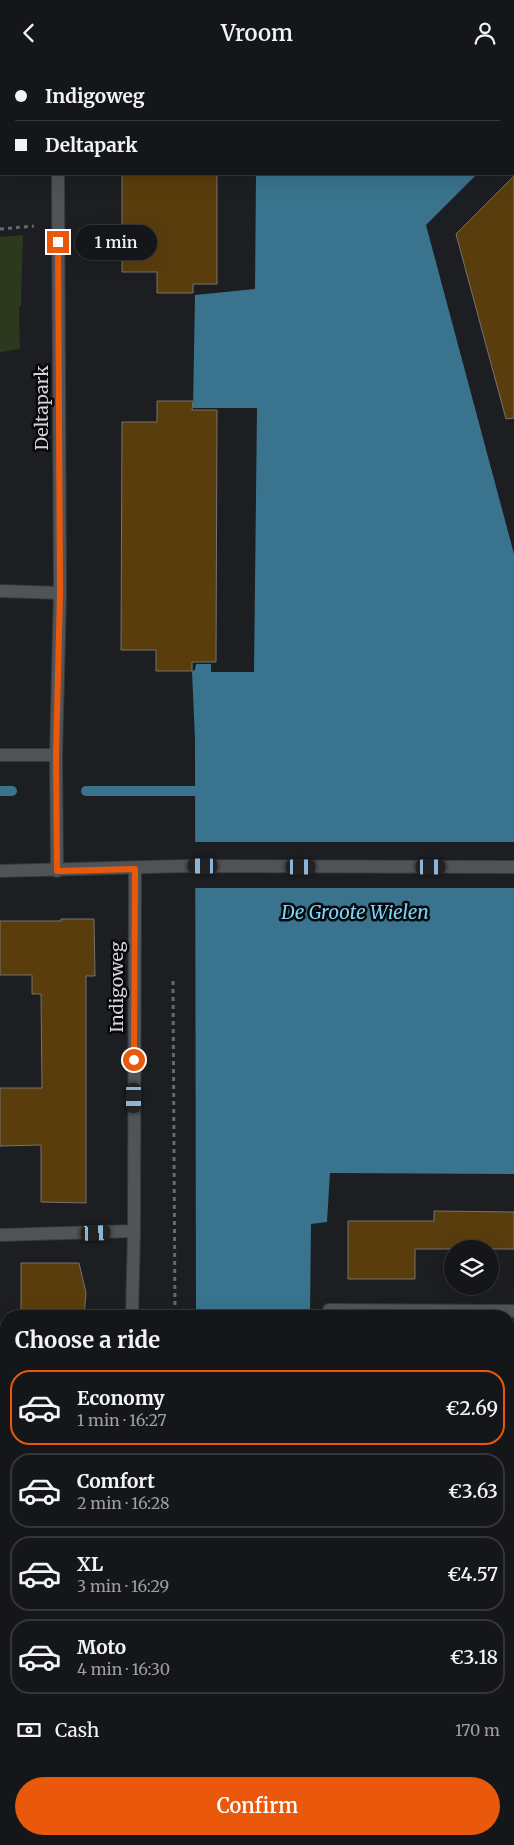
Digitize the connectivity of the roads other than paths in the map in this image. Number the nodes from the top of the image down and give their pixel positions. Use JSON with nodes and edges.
{"nodes":[{"id":1,"x":58,"y":175,"type":"edge"},
{"id":2,"x":0,"y":591,"type":"edge"},
{"id":3,"x":60,"y":593,"type":"junction"},
{"id":4,"x":0,"y":755,"type":"edge"},
{"id":5,"x":56,"y":755,"type":"junction"},
{"id":6,"x":514,"y":867,"type":"edge"},
{"id":7,"x":135,"y":869,"type":"junction"},
{"id":8,"x":0,"y":871,"type":"edge"},
{"id":9,"x":57,"y":871,"type":"junction"},
{"id":10,"x":134,"y":1231,"type":"junction"},
{"id":11,"x":0,"y":1235,"type":"edge"},
{"id":12,"x":132,"y":1310,"type":"edge"}],
"edges":[{"from":1,"to":3,"type":"street","name":"Deltapark"},
{"from":2,"to":3,"type":"street"},
{"from":3,"to":5,"type":"street","name":"Deltapark"},
{"from":4,"to":5,"type":"street"},
{"from":5,"to":9,"type":"street","name":"Deltapark"},
{"from":6,"to":7,"type":"street"},
{"from":7,"to":9,"type":"street"},
{"from":7,"to":10,"type":"street","name":"Indigoweg"},
{"from":8,"to":9,"type":"street"},
{"from":10,"to":11,"type":"street"},
{"from":10,"to":12,"type":"street","name":"Indigoweg"}]}
